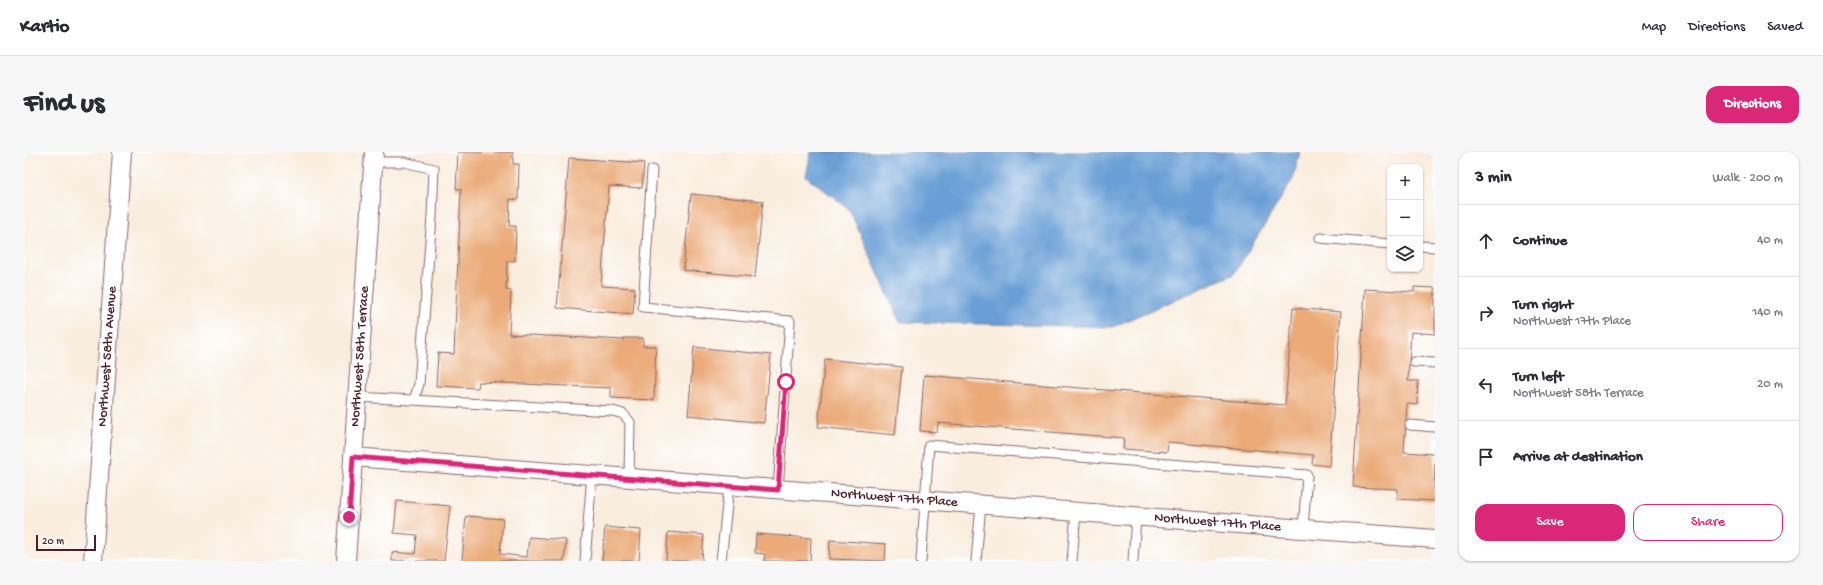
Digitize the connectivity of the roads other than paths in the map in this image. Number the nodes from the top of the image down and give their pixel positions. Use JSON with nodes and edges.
{"nodes":[{"id":1,"x":122,"y":152,"type":"edge"},
{"id":2,"x":374,"y":157,"type":"edge"},
{"id":3,"x":652,"y":170,"type":"dead end"},
{"id":4,"x":1320,"y":238,"type":"dead end"},
{"id":5,"x":1387,"y":244,"type":"edge"},
{"id":6,"x":1423,"y":246,"type":"edge"},
{"id":7,"x":1435,"y":247,"type":"edge"},
{"id":8,"x":1414,"y":362,"type":"dead end"},
{"id":9,"x":1435,"y":363,"type":"edge"},
{"id":10,"x":358,"y":397,"type":"junction"},
{"id":11,"x":414,"y":400,"type":"junction"},
{"id":12,"x":1410,"y":425,"type":"dead end"},
{"id":13,"x":1435,"y":427,"type":"edge"},
{"id":14,"x":353,"y":457,"type":"junction"},
{"id":15,"x":592,"y":476,"type":"junction"},
{"id":16,"x":629,"y":478,"type":"junction"},
{"id":17,"x":729,"y":486,"type":"junction"},
{"id":18,"x":778,"y":490,"type":"junction"},
{"id":19,"x":924,"y":501,"type":"junction"},
{"id":20,"x":981,"y":505,"type":"junction"},
{"id":21,"x":1076,"y":512,"type":"junction"},
{"id":22,"x":1136,"y":517,"type":"junction"},
{"id":23,"x":1303,"y":529,"type":"junction"},
{"id":24,"x":1435,"y":539,"type":"edge"},
{"id":25,"x":93,"y":561,"type":"edge"},
{"id":26,"x":346,"y":561,"type":"edge"},
{"id":27,"x":585,"y":561,"type":"edge"},
{"id":28,"x":721,"y":561,"type":"edge"},
{"id":29,"x":921,"y":561,"type":"edge"},
{"id":30,"x":976,"y":561,"type":"edge"},
{"id":31,"x":1072,"y":561,"type":"edge"},
{"id":32,"x":1133,"y":561,"type":"edge"}],
"edges":[{"from":1,"to":25,"type":"street","name":"Northwest 58th Avenue"},
{"from":2,"to":10,"type":"street","name":"Northwest 58th Terrace"},
{"from":2,"to":11,"type":"lane"},
{"from":3,"to":18,"type":"lane"},
{"from":4,"to":5,"type":"lane"},
{"from":6,"to":7,"type":"lane"},
{"from":8,"to":9,"type":"lane"},
{"from":10,"to":11,"type":"lane"},
{"from":10,"to":14,"type":"street","name":"Northwest 58th Terrace"},
{"from":11,"to":16,"type":"lane"},
{"from":12,"to":13,"type":"lane"},
{"from":14,"to":15,"type":"street","name":"Northwest 17th Place"},
{"from":14,"to":26,"type":"street","name":"Northwest 58th Terrace"},
{"from":15,"to":16,"type":"street","name":"Northwest 17th Place"},
{"from":15,"to":27,"type":"lane"},
{"from":16,"to":17,"type":"street","name":"Northwest 17th Place"},
{"from":17,"to":18,"type":"street","name":"Northwest 17th Place"},
{"from":17,"to":28,"type":"lane"},
{"from":18,"to":19,"type":"street","name":"Northwest 17th Place"},
{"from":19,"to":20,"type":"street","name":"Northwest 17th Place"},
{"from":19,"to":23,"type":"lane"},
{"from":19,"to":29,"type":"lane"},
{"from":20,"to":21,"type":"street","name":"Northwest 17th Place"},
{"from":20,"to":30,"type":"lane"},
{"from":21,"to":22,"type":"street","name":"Northwest 17th Place"},
{"from":21,"to":31,"type":"lane"},
{"from":22,"to":23,"type":"street","name":"Northwest 17th Place"},
{"from":22,"to":32,"type":"lane"},
{"from":23,"to":24,"type":"street","name":"Northwest 17th Place"}]}
